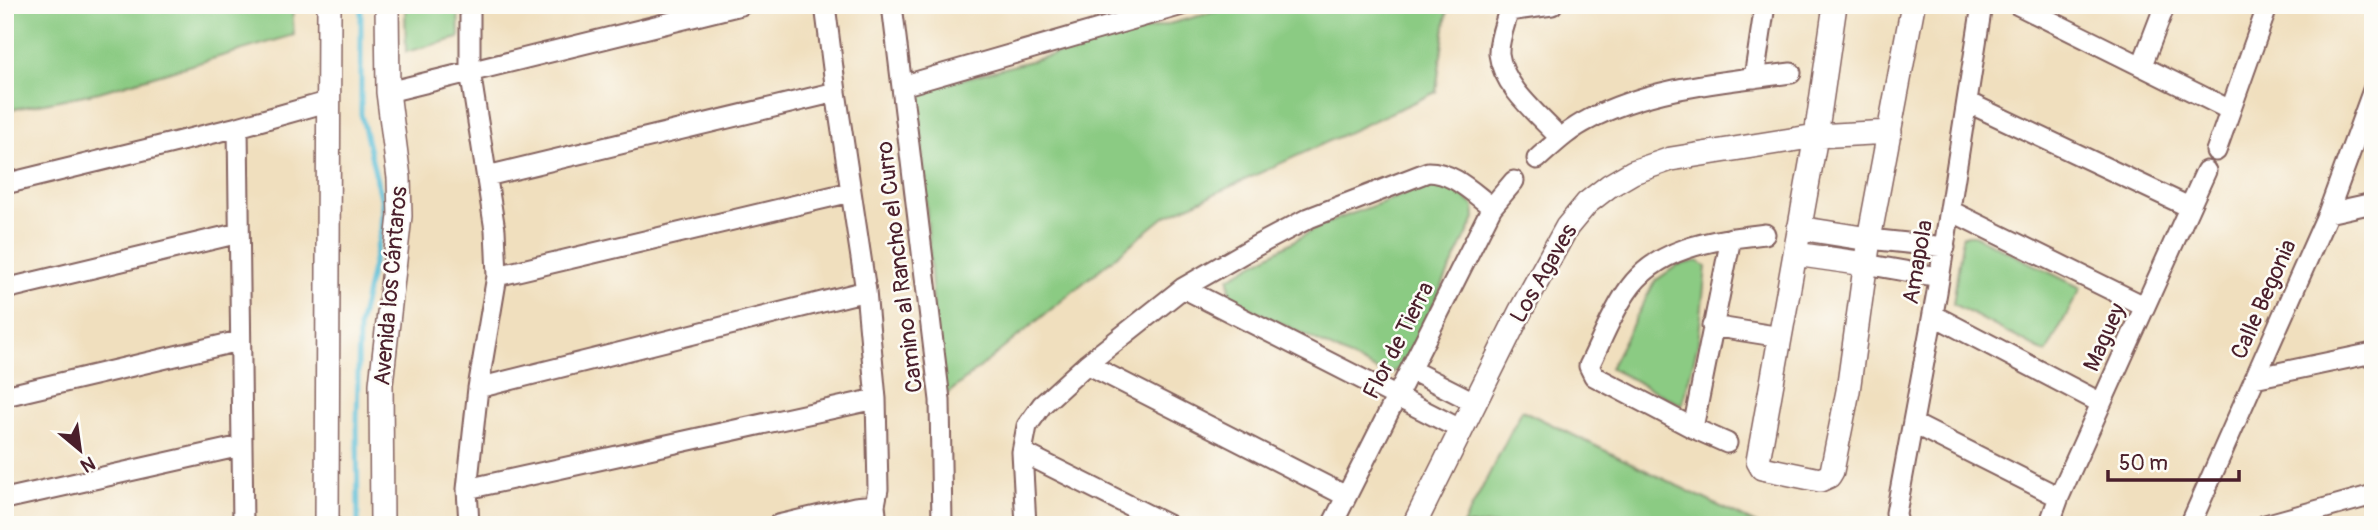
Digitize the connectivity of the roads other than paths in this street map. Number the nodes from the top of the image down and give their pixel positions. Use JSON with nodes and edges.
{"nodes":[{"id":1,"x":329,"y":5,"type":"edge"},
{"id":2,"x":387,"y":5,"type":"edge"},
{"id":3,"x":470,"y":5,"type":"edge"},
{"id":4,"x":741,"y":5,"type":"edge"},
{"id":5,"x":825,"y":5,"type":"edge"},
{"id":6,"x":892,"y":5,"type":"edge"},
{"id":7,"x":1182,"y":5,"type":"edge"},
{"id":8,"x":1552,"y":5,"type":"edge"},
{"id":9,"x":1765,"y":5,"type":"edge"},
{"id":10,"x":1835,"y":5,"type":"edge"},
{"id":11,"x":1913,"y":5,"type":"edge"},
{"id":12,"x":1982,"y":5,"type":"edge"},
{"id":13,"x":2018,"y":5,"type":"edge"},
{"id":14,"x":2165,"y":5,"type":"edge"},
{"id":15,"x":2268,"y":5,"type":"edge"},
{"id":16,"x":1509,"y":8,"type":"edge"},
{"id":17,"x":2142,"y":65,"type":"junction"},
{"id":18,"x":470,"y":71,"type":"junction"},
{"id":19,"x":1791,"y":72,"type":"dead end"},
{"id":20,"x":1754,"y":78,"type":"junction"},
{"id":21,"x":902,"y":86,"type":"junction"},
{"id":22,"x":2373,"y":90,"type":"edge"},
{"id":23,"x":388,"y":92,"type":"junction"},
{"id":24,"x":836,"y":92,"type":"junction"},
{"id":25,"x":327,"y":102,"type":"junction"},
{"id":26,"x":1968,"y":102,"type":"junction"},
{"id":27,"x":2230,"y":110,"type":"junction"},
{"id":28,"x":238,"y":127,"type":"junction"},
{"id":29,"x":1890,"y":132,"type":"junction"},
{"id":30,"x":1816,"y":136,"type":"junction"},
{"id":31,"x":1560,"y":138,"type":"junction"},
{"id":32,"x":2216,"y":151,"type":"dead end"},
{"id":33,"x":1537,"y":159,"type":"dead end"},
{"id":34,"x":2206,"y":171,"type":"dead end"},
{"id":35,"x":487,"y":176,"type":"junction"},
{"id":36,"x":1514,"y":181,"type":"dead end"},
{"id":37,"x":5,"y":184,"type":"edge"},
{"id":38,"x":851,"y":192,"type":"junction"},
{"id":39,"x":2373,"y":203,"type":"edge"},
{"id":40,"x":1492,"y":207,"type":"junction"},
{"id":41,"x":2189,"y":207,"type":"junction"},
{"id":42,"x":1951,"y":211,"type":"junction"},
{"id":43,"x":2328,"y":213,"type":"junction"},
{"id":44,"x":1799,"y":228,"type":"junction"},
{"id":45,"x":239,"y":233,"type":"junction"},
{"id":46,"x":1765,"y":234,"type":"dead end"},
{"id":47,"x":1731,"y":238,"type":"junction"},
{"id":48,"x":1869,"y":239,"type":"junction"},
{"id":49,"x":1945,"y":247,"type":"junction"},
{"id":50,"x":1795,"y":254,"type":"junction"},
{"id":51,"x":1865,"y":264,"type":"junction"},
{"id":52,"x":497,"y":276,"type":"junction"},
{"id":53,"x":1939,"y":277,"type":"junction"},
{"id":54,"x":1183,"y":288,"type":"junction"},
{"id":55,"x":5,"y":289,"type":"edge"},
{"id":56,"x":866,"y":291,"type":"junction"},
{"id":57,"x":2144,"y":306,"type":"junction"},
{"id":58,"x":1933,"y":315,"type":"junction"},
{"id":59,"x":1712,"y":326,"type":"junction"},
{"id":60,"x":1781,"y":337,"type":"junction"},
{"id":61,"x":239,"y":341,"type":"junction"},
{"id":62,"x":2373,"y":353,"type":"edge"},
{"id":63,"x":1087,"y":364,"type":"junction"},
{"id":64,"x":1411,"y":370,"type":"junction"},
{"id":65,"x":2254,"y":378,"type":"junction"},
{"id":66,"x":478,"y":387,"type":"junction"},
{"id":67,"x":5,"y":396,"type":"edge"},
{"id":68,"x":876,"y":399,"type":"junction"},
{"id":69,"x":1397,"y":399,"type":"junction"},
{"id":70,"x":1474,"y":402,"type":"junction"},
{"id":71,"x":2101,"y":403,"type":"junction"},
{"id":72,"x":1914,"y":424,"type":"junction"},
{"id":73,"x":1693,"y":428,"type":"junction"},
{"id":74,"x":1460,"y":429,"type":"junction"},
{"id":75,"x":1727,"y":443,"type":"dead end"},
{"id":76,"x":241,"y":446,"type":"junction"},
{"id":77,"x":1022,"y":452,"type":"junction"},
{"id":78,"x":467,"y":489,"type":"junction"},
{"id":79,"x":2373,"y":495,"type":"edge"},
{"id":80,"x":1346,"y":496,"type":"junction"},
{"id":81,"x":2059,"y":497,"type":"junction"},
{"id":82,"x":5,"y":499,"type":"edge"},
{"id":83,"x":875,"y":505,"type":"junction"},
{"id":84,"x":243,"y":525,"type":"edge"},
{"id":85,"x":327,"y":525,"type":"edge"},
{"id":86,"x":382,"y":525,"type":"edge"},
{"id":87,"x":468,"y":525,"type":"edge"},
{"id":88,"x":778,"y":525,"type":"edge"},
{"id":89,"x":877,"y":525,"type":"edge"},
{"id":90,"x":942,"y":525,"type":"edge"},
{"id":91,"x":1026,"y":525,"type":"edge"},
{"id":92,"x":1168,"y":525,"type":"edge"},
{"id":93,"x":1332,"y":525,"type":"edge"},
{"id":94,"x":1414,"y":525,"type":"edge"},
{"id":95,"x":1898,"y":525,"type":"edge"},
{"id":96,"x":2049,"y":525,"type":"edge"},
{"id":97,"x":2190,"y":525,"type":"edge"},
{"id":98,"x":2265,"y":525,"type":"edge"}],
"edges":[{"from":1,"to":25,"type":"street"},
{"from":2,"to":23,"type":"street","name":"Avenida los Cántaros"},
{"from":3,"to":18,"type":"street"},
{"from":4,"to":18,"type":"street"},
{"from":5,"to":24,"type":"street"},
{"from":6,"to":21,"type":"street","name":"Camino al Rancho el Curro"},
{"from":7,"to":21,"type":"street"},
{"from":8,"to":16,"type":"street"},
{"from":9,"to":20,"type":"street"},
{"from":10,"to":30,"type":"street"},
{"from":11,"to":29,"type":"street"},
{"from":12,"to":26,"type":"street","name":"Amapola"},
{"from":13,"to":17,"type":"street"},
{"from":14,"to":17,"type":"street"},
{"from":15,"to":27,"type":"street"},
{"from":16,"to":31,"type":"street"},
{"from":17,"to":27,"type":"street"},
{"from":18,"to":23,"type":"street"},
{"from":18,"to":35,"type":"street"},
{"from":19,"to":20,"type":"street"},
{"from":20,"to":31,"type":"street"},
{"from":21,"to":90,"type":"street","name":"Camino al Rancho el Curro"},
{"from":22,"to":43,"type":"street","name":"Calle Begonia"},
{"from":23,"to":86,"type":"street","name":"Avenida los Cántaros"},
{"from":24,"to":35,"type":"street"},
{"from":24,"to":38,"type":"street"},
{"from":25,"to":28,"type":"street"},
{"from":25,"to":85,"type":"street"},
{"from":26,"to":41,"type":"street"},
{"from":26,"to":42,"type":"street","name":"Amapola"},
{"from":27,"to":32,"type":"street"},
{"from":28,"to":37,"type":"street"},
{"from":28,"to":45,"type":"street"},
{"from":29,"to":30,"type":"street","name":"Los Agaves"},
{"from":29,"to":48,"type":"street"},
{"from":30,"to":44,"type":"street"},
{"from":30,"to":70,"type":"street","name":"Los Agaves"},
{"from":31,"to":33,"type":"street"},
{"from":34,"to":41,"type":"street","name":"Maguey"},
{"from":35,"to":52,"type":"street"},
{"from":36,"to":40,"type":"street","name":"Flor de Tierra"},
{"from":38,"to":52,"type":"street"},
{"from":38,"to":56,"type":"street"},
{"from":39,"to":43,"type":"street"},
{"from":40,"to":54,"type":"street"},
{"from":40,"to":64,"type":"street","name":"Flor de Tierra"},
{"from":41,"to":57,"type":"street","name":"Maguey"},
{"from":42,"to":49,"type":"street","name":"Amapola"},
{"from":42,"to":57,"type":"street"},
{"from":43,"to":65,"type":"street","name":"Calle Begonia"},
{"from":44,"to":48,"type":"street"},
{"from":44,"to":50,"type":"street"},
{"from":45,"to":55,"type":"street"},
{"from":45,"to":61,"type":"street"},
{"from":46,"to":47,"type":"street"},
{"from":47,"to":59,"type":"street"},
{"from":47,"to":73,"type":"street"},
{"from":48,"to":49,"type":"street"},
{"from":48,"to":51,"type":"street"},
{"from":49,"to":53,"type":"street","name":"Amapola"},
{"from":50,"to":51,"type":"street"},
{"from":50,"to":60,"type":"street"},
{"from":51,"to":53,"type":"street"},
{"from":51,"to":60,"type":"street"},
{"from":52,"to":66,"type":"street"},
{"from":53,"to":58,"type":"street","name":"Amapola"},
{"from":54,"to":63,"type":"street"},
{"from":54,"to":69,"type":"street"},
{"from":56,"to":66,"type":"street"},
{"from":56,"to":68,"type":"street"},
{"from":57,"to":71,"type":"street","name":"Maguey"},
{"from":58,"to":71,"type":"street"},
{"from":58,"to":72,"type":"street","name":"Amapola"},
{"from":59,"to":60,"type":"street"},
{"from":59,"to":73,"type":"street"},
{"from":61,"to":67,"type":"street"},
{"from":61,"to":76,"type":"street"},
{"from":62,"to":65,"type":"street"},
{"from":63,"to":77,"type":"street"},
{"from":63,"to":80,"type":"street"},
{"from":64,"to":69,"type":"street","name":"Flor de Tierra"},
{"from":64,"to":70,"type":"street"},
{"from":65,"to":97,"type":"street","name":"Calle Begonia"},
{"from":66,"to":78,"type":"street"},
{"from":68,"to":78,"type":"street"},
{"from":68,"to":83,"type":"street"},
{"from":69,"to":74,"type":"street"},
{"from":69,"to":80,"type":"street","name":"Flor de Tierra"},
{"from":70,"to":74,"type":"street","name":"Los Agaves"},
{"from":71,"to":81,"type":"street","name":"Maguey"},
{"from":72,"to":81,"type":"street"},
{"from":72,"to":95,"type":"street","name":"Amapola"},
{"from":73,"to":75,"type":"street"},
{"from":74,"to":94,"type":"street","name":"Los Agaves"},
{"from":76,"to":82,"type":"street"},
{"from":76,"to":84,"type":"street"},
{"from":77,"to":91,"type":"street"},
{"from":77,"to":92,"type":"street"},
{"from":78,"to":87,"type":"street"},
{"from":79,"to":98,"type":"street"},
{"from":80,"to":93,"type":"street","name":"Flor de Tierra"},
{"from":81,"to":96,"type":"street","name":"Maguey"},
{"from":83,"to":88,"type":"street"},
{"from":83,"to":89,"type":"street"}]}
